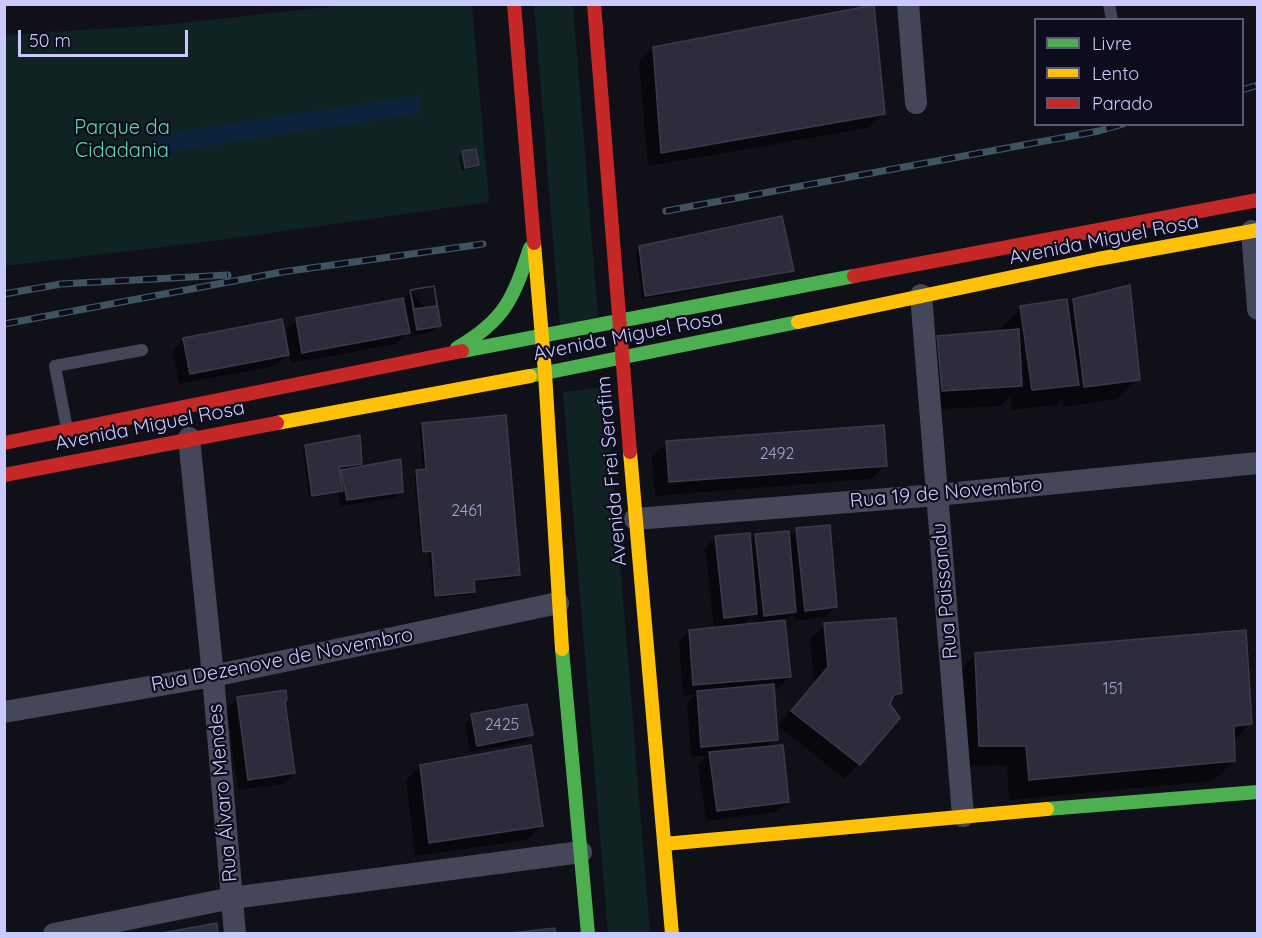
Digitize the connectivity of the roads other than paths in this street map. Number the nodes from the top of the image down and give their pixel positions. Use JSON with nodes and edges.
{"nodes":[{"id":1,"x":514,"y":4,"type":"edge"},
{"id":2,"x":594,"y":4,"type":"edge"},
{"id":3,"x":908,"y":4,"type":"edge"},
{"id":4,"x":916,"y":103,"type":"dead end"},
{"id":5,"x":1257,"y":200,"type":"edge"},
{"id":6,"x":1255,"y":231,"type":"edge"},
{"id":7,"x":533,"y":238,"type":"junction"},
{"id":8,"x":921,"y":295,"type":"junction"},
{"id":9,"x":1257,"y":309,"type":"edge"},
{"id":10,"x":618,"y":320,"type":"junction"},
{"id":11,"x":542,"y":336,"type":"junction"},
{"id":12,"x":141,"y":350,"type":"dead end"},
{"id":13,"x":442,"y":357,"type":"junction"},
{"id":14,"x":622,"y":358,"type":"junction"},
{"id":15,"x":545,"y":373,"type":"junction"},
{"id":16,"x":67,"y":431,"type":"junction"},
{"id":17,"x":189,"y":438,"type":"junction"},
{"id":18,"x":4,"y":443,"type":"edge"},
{"id":19,"x":1257,"y":463,"type":"edge"},
{"id":20,"x":4,"y":475,"type":"edge"},
{"id":21,"x":937,"y":495,"type":"junction"},
{"id":22,"x":635,"y":519,"type":"junction"},
{"id":23,"x":558,"y":603,"type":"junction"},
{"id":24,"x":213,"y":676,"type":"junction"},
{"id":25,"x":4,"y":712,"type":"edge"},
{"id":26,"x":1257,"y":792,"type":"edge"},
{"id":27,"x":963,"y":816,"type":"junction"},
{"id":28,"x":664,"y":844,"type":"junction"},
{"id":29,"x":581,"y":852,"type":"junction"},
{"id":30,"x":232,"y":898,"type":"junction"},
{"id":31,"x":54,"y":933,"type":"edge"},
{"id":32,"x":235,"y":933,"type":"edge"},
{"id":33,"x":588,"y":933,"type":"edge"},
{"id":34,"x":672,"y":933,"type":"edge"}],
"edges":[{"from":1,"to":7,"type":"main road"},
{"from":2,"to":10,"type":"main road","name":"Avenida Frei Serafim"},
{"from":3,"to":4,"type":"street"},
{"from":5,"to":10,"type":"main road","name":"Avenida Miguel Rosa"},
{"from":6,"to":8,"type":"main road","name":"Avenida Miguel Rosa"},
{"from":6,"to":9,"type":"street"},
{"from":7,"to":11,"type":"main road"},
{"from":7,"to":13,"type":"main road"},
{"from":8,"to":14,"type":"main road","name":"Avenida Miguel Rosa"},
{"from":8,"to":21,"type":"street","name":"Rua Paissandu"},
{"from":10,"to":11,"type":"main road","name":"Avenida Miguel Rosa"},
{"from":10,"to":14,"type":"main road","name":"Avenida Frei Serafim"},
{"from":11,"to":13,"type":"main road","name":"Avenida Miguel Rosa"},
{"from":11,"to":15,"type":"main road"},
{"from":12,"to":16,"type":"lane"},
{"from":13,"to":16,"type":"main road","name":"Avenida Miguel Rosa"},
{"from":14,"to":15,"type":"main road","name":"Avenida Miguel Rosa"},
{"from":14,"to":22,"type":"main road","name":"Avenida Frei Serafim"},
{"from":15,"to":17,"type":"main road","name":"Avenida Miguel Rosa"},
{"from":15,"to":23,"type":"main road"},
{"from":16,"to":18,"type":"main road","name":"Avenida Miguel Rosa"},
{"from":17,"to":20,"type":"main road","name":"Avenida Miguel Rosa"},
{"from":17,"to":24,"type":"street","name":"Rua Álvaro Mendes"},
{"from":19,"to":21,"type":"street","name":"Rua 19 de Novembro"},
{"from":21,"to":22,"type":"street","name":"Rua 19 de Novembro"},
{"from":21,"to":27,"type":"street","name":"Rua Paissandu"},
{"from":22,"to":28,"type":"main road","name":"Avenida Frei Serafim"},
{"from":23,"to":24,"type":"street","name":"Rua Dezenove de Novembro"},
{"from":23,"to":29,"type":"main road"},
{"from":24,"to":25,"type":"street","name":"Rua Dezenove de Novembro"},
{"from":24,"to":30,"type":"street","name":"Rua Álvaro Mendes"},
{"from":26,"to":27,"type":"main road"},
{"from":27,"to":28,"type":"main road"},
{"from":28,"to":34,"type":"main road","name":"Avenida Frei Serafim"},
{"from":29,"to":30,"type":"street"},
{"from":29,"to":33,"type":"main road"},
{"from":30,"to":31,"type":"street"},
{"from":30,"to":32,"type":"street","name":"Rua Álvaro Mendes"}]}
